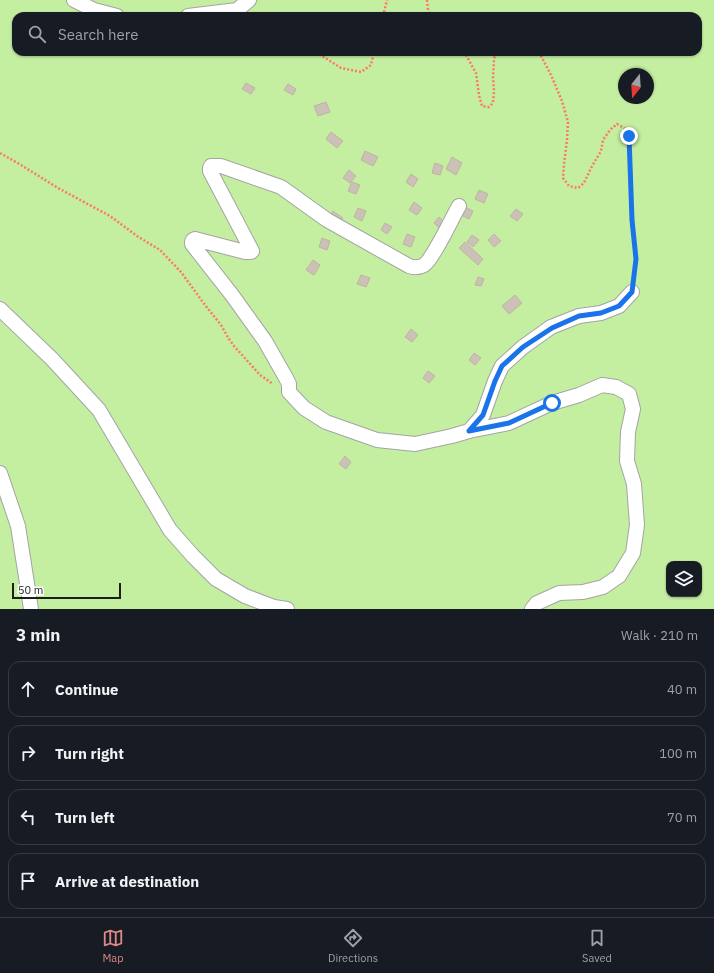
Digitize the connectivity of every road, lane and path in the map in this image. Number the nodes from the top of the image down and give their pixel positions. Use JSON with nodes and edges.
{"nodes":[{"id":1,"x":74,"y":0,"type":"edge"},
{"id":2,"x":249,"y":0,"type":"edge"},
{"id":3,"x":386,"y":0,"type":"edge"},
{"id":4,"x":427,"y":0,"type":"edge"},
{"id":5,"x":102,"y":12,"type":"edge"},
{"id":6,"x":221,"y":12,"type":"edge"},
{"id":7,"x":384,"y":12,"type":"edge"},
{"id":8,"x":429,"y":12,"type":"edge"},
{"id":9,"x":322,"y":56,"type":"edge"},
{"id":10,"x":373,"y":56,"type":"edge"},
{"id":11,"x":467,"y":56,"type":"edge"},
{"id":12,"x":495,"y":56,"type":"edge"},
{"id":13,"x":541,"y":56,"type":"edge"},
{"id":14,"x":0,"y":153,"type":"edge"},
{"id":15,"x":459,"y":206,"type":"dead end"},
{"id":16,"x":632,"y":292,"type":"joint"},
{"id":17,"x":0,"y":309,"type":"edge"},
{"id":18,"x":289,"y":392,"type":"junction"},
{"id":19,"x":469,"y":431,"type":"junction"},
{"id":20,"x":0,"y":473,"type":"edge"},
{"id":21,"x":31,"y":609,"type":"edge"},
{"id":22,"x":287,"y":609,"type":"edge"},
{"id":23,"x":532,"y":609,"type":"edge"}],
"edges":[{"from":1,"to":5,"type":"street"},
{"from":2,"to":6,"type":"street"},
{"from":3,"to":7,"type":"path"},
{"from":4,"to":8,"type":"path"},
{"from":9,"to":10,"type":"path"},
{"from":11,"to":12,"type":"path"},
{"from":13,"to":16,"type":"path"},
{"from":14,"to":18,"type":"path"},
{"from":15,"to":18,"type":"street"},
{"from":16,"to":19,"type":"street"},
{"from":17,"to":22,"type":"street"},
{"from":18,"to":19,"type":"street"},
{"from":19,"to":23,"type":"street"},
{"from":20,"to":21,"type":"street"}]}
